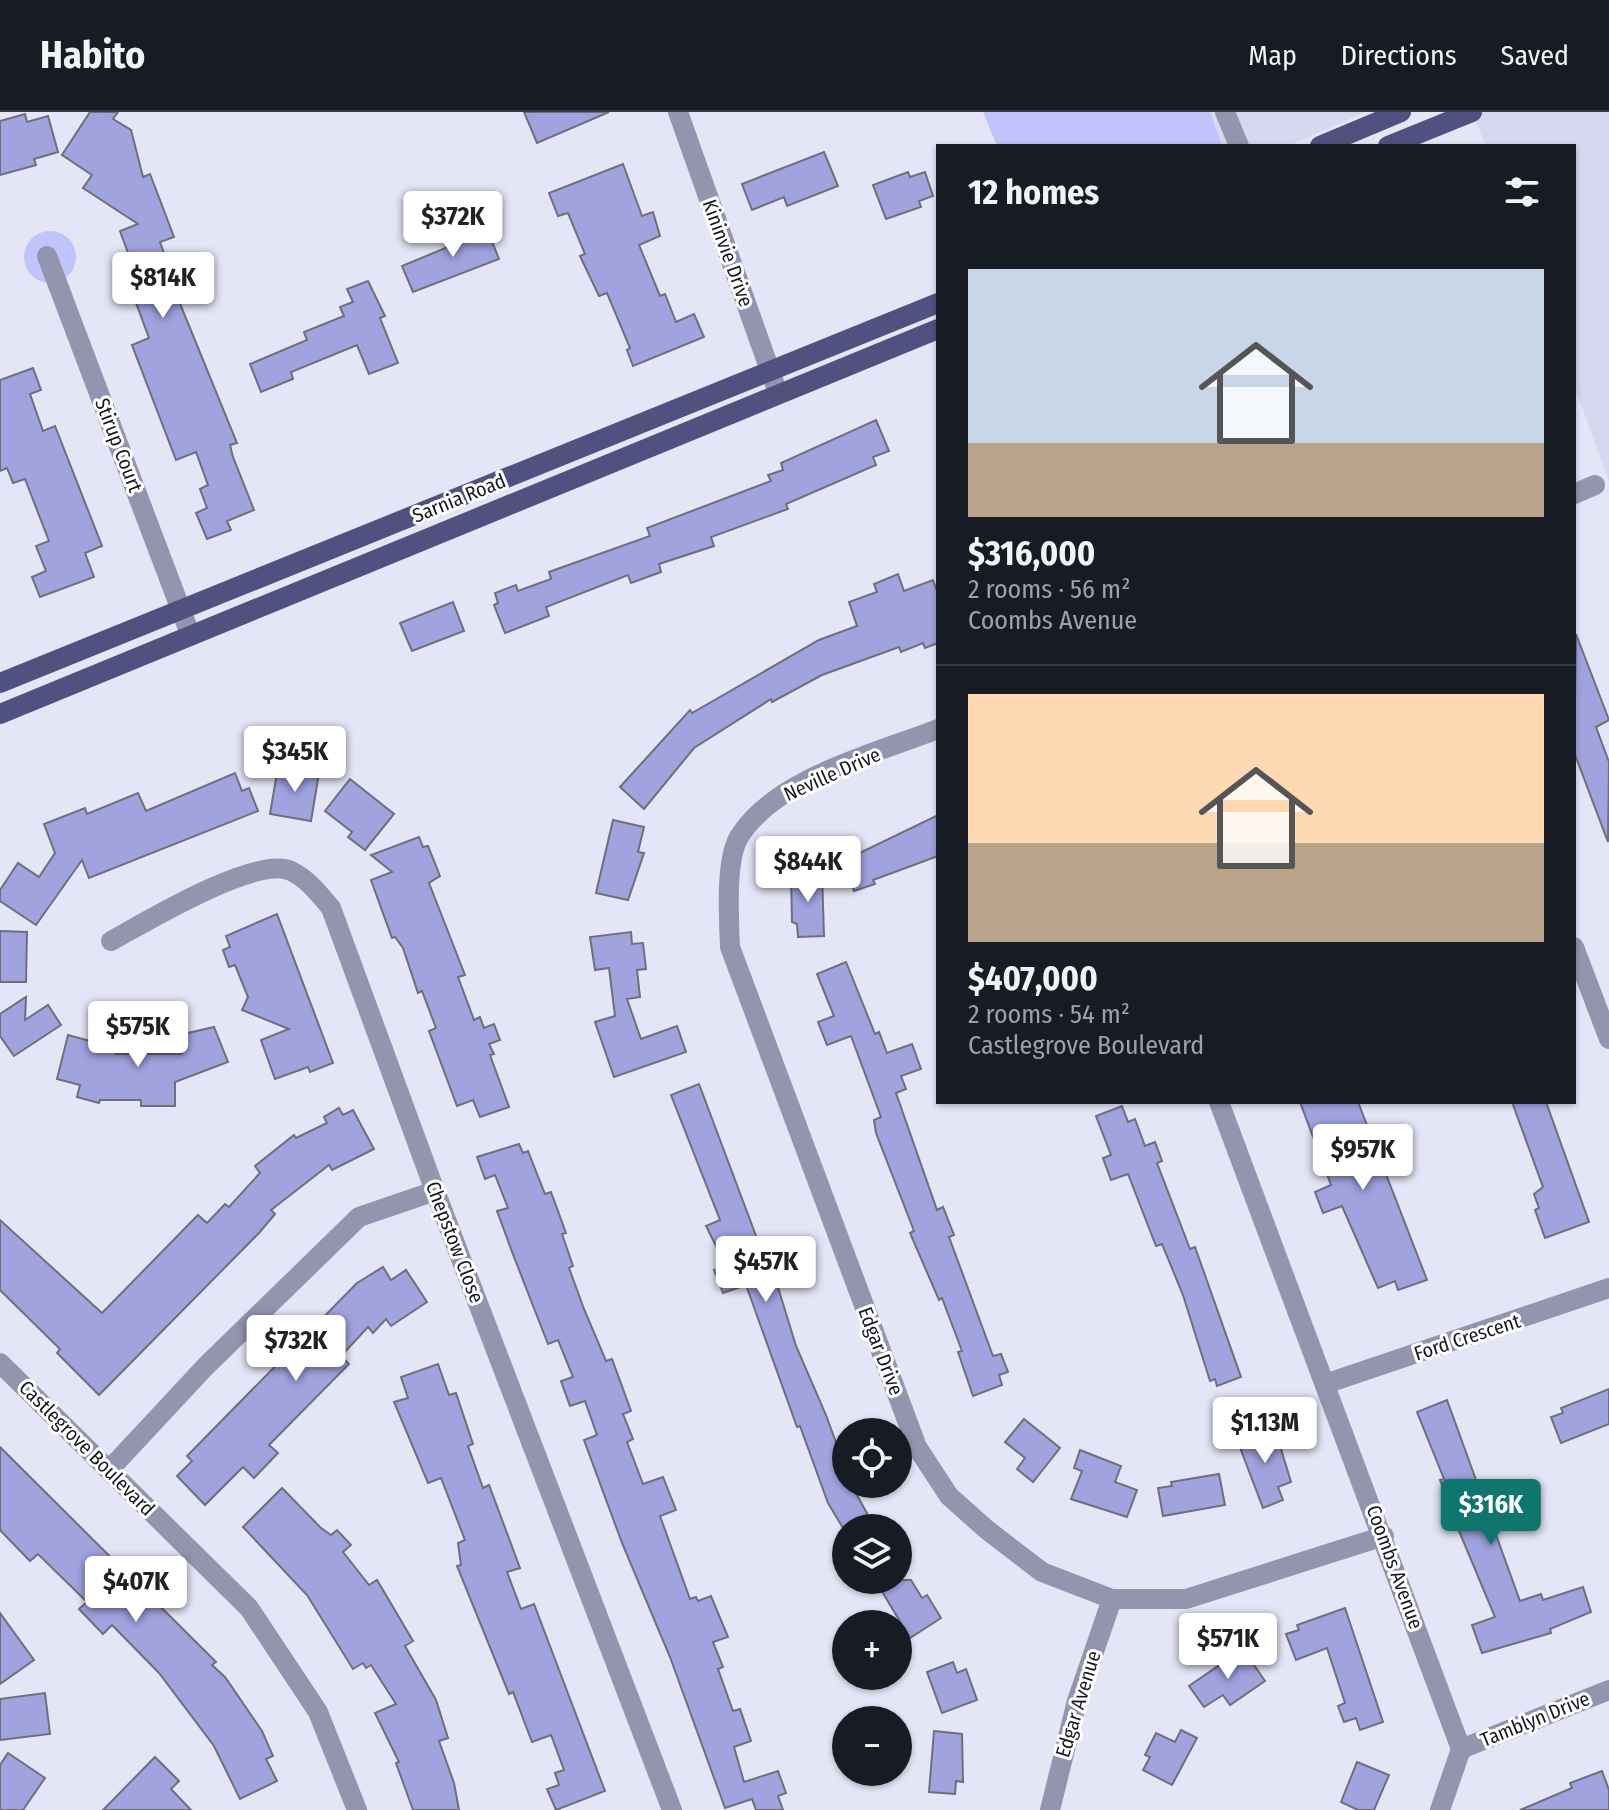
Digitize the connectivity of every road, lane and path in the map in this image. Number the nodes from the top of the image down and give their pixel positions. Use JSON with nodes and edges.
{"nodes":[{"id":1,"x":678,"y":112,"type":"edge"},
{"id":2,"x":1225,"y":112,"type":"edge"},
{"id":3,"x":1401,"y":112,"type":"edge"},
{"id":4,"x":1472,"y":112,"type":"edge"},
{"id":5,"x":1238,"y":144,"type":"edge"},
{"id":6,"x":1325,"y":144,"type":"edge"},
{"id":7,"x":1393,"y":144,"type":"edge"},
{"id":8,"x":47,"y":256,"type":"dead end"},
{"id":9,"x":932,"y":305,"type":"edge"},
{"id":10,"x":936,"y":328,"type":"edge"},
{"id":11,"x":936,"y":334,"type":"edge"},
{"id":12,"x":770,"y":371,"type":"junction"},
{"id":13,"x":778,"y":393,"type":"junction"},
{"id":14,"x":1595,"y":485,"type":"dead end"},
{"id":15,"x":1576,"y":493,"type":"edge"},
{"id":16,"x":182,"y":612,"type":"junction"},
{"id":17,"x":190,"y":634,"type":"junction"},
{"id":18,"x":0,"y":683,"type":"edge"},
{"id":19,"x":0,"y":714,"type":"edge"},
{"id":20,"x":936,"y":730,"type":"edge"},
{"id":21,"x":738,"y":838,"type":"joint"},
{"id":22,"x":111,"y":941,"type":"dead end"},
{"id":23,"x":1576,"y":952,"type":"edge"},
{"id":24,"x":1609,"y":1039,"type":"edge"},
{"id":25,"x":1220,"y":1104,"type":"edge"},
{"id":26,"x":435,"y":1191,"type":"junction"},
{"id":27,"x":1609,"y":1288,"type":"edge"},
{"id":28,"x":0,"y":1363,"type":"edge"},
{"id":29,"x":1325,"y":1384,"type":"junction"},
{"id":30,"x":109,"y":1470,"type":"junction"},
{"id":31,"x":1384,"y":1536,"type":"junction"},
{"id":32,"x":1112,"y":1599,"type":"junction"},
{"id":33,"x":1609,"y":1690,"type":"edge"},
{"id":34,"x":1461,"y":1749,"type":"junction"},
{"id":35,"x":357,"y":1810,"type":"edge"},
{"id":36,"x":672,"y":1810,"type":"edge"},
{"id":37,"x":1050,"y":1810,"type":"edge"},
{"id":38,"x":1440,"y":1810,"type":"edge"}],
"edges":[{"from":1,"to":12,"type":"street","name":"Kininvie Drive"},
{"from":2,"to":5,"type":"street"},
{"from":3,"to":6,"type":"main road"},
{"from":4,"to":7,"type":"main road"},
{"from":8,"to":16,"type":"street","name":"Stirup Court"},
{"from":9,"to":10,"type":"street"},
{"from":9,"to":12,"type":"main road","name":"Sarnia Road"},
{"from":11,"to":13,"type":"main road","name":"Sarnia Road"},
{"from":12,"to":13,"type":"street","name":"Kininvie Drive"},
{"from":12,"to":16,"type":"main road","name":"Sarnia Road"},
{"from":13,"to":17,"type":"main road","name":"Sarnia Road"},
{"from":14,"to":15,"type":"street"},
{"from":16,"to":17,"type":"street","name":"Stirup Court"},
{"from":16,"to":18,"type":"main road","name":"Sarnia Road"},
{"from":17,"to":19,"type":"main road","name":"Sarnia Road"},
{"from":20,"to":21,"type":"street","name":"Neville Drive"},
{"from":21,"to":32,"type":"street","name":"Edgar Drive"},
{"from":22,"to":26,"type":"street","name":"Chepstow Close"},
{"from":23,"to":24,"type":"street"},
{"from":25,"to":29,"type":"street","name":"Coombs Avenue"},
{"from":26,"to":30,"type":"street"},
{"from":26,"to":36,"type":"street","name":"Chepstow Close"},
{"from":27,"to":29,"type":"street","name":"Ford Crescent"},
{"from":28,"to":30,"type":"street","name":"Castlegrove Boulevard"},
{"from":29,"to":31,"type":"street","name":"Coombs Avenue"},
{"from":30,"to":35,"type":"street","name":"Castlegrove Boulevard"},
{"from":31,"to":32,"type":"street","name":"Edgar Drive"},
{"from":31,"to":34,"type":"street","name":"Coombs Avenue"},
{"from":32,"to":37,"type":"street","name":"Edgar Avenue"},
{"from":33,"to":34,"type":"street","name":"Tamblyn Drive"},
{"from":34,"to":38,"type":"street"}]}
